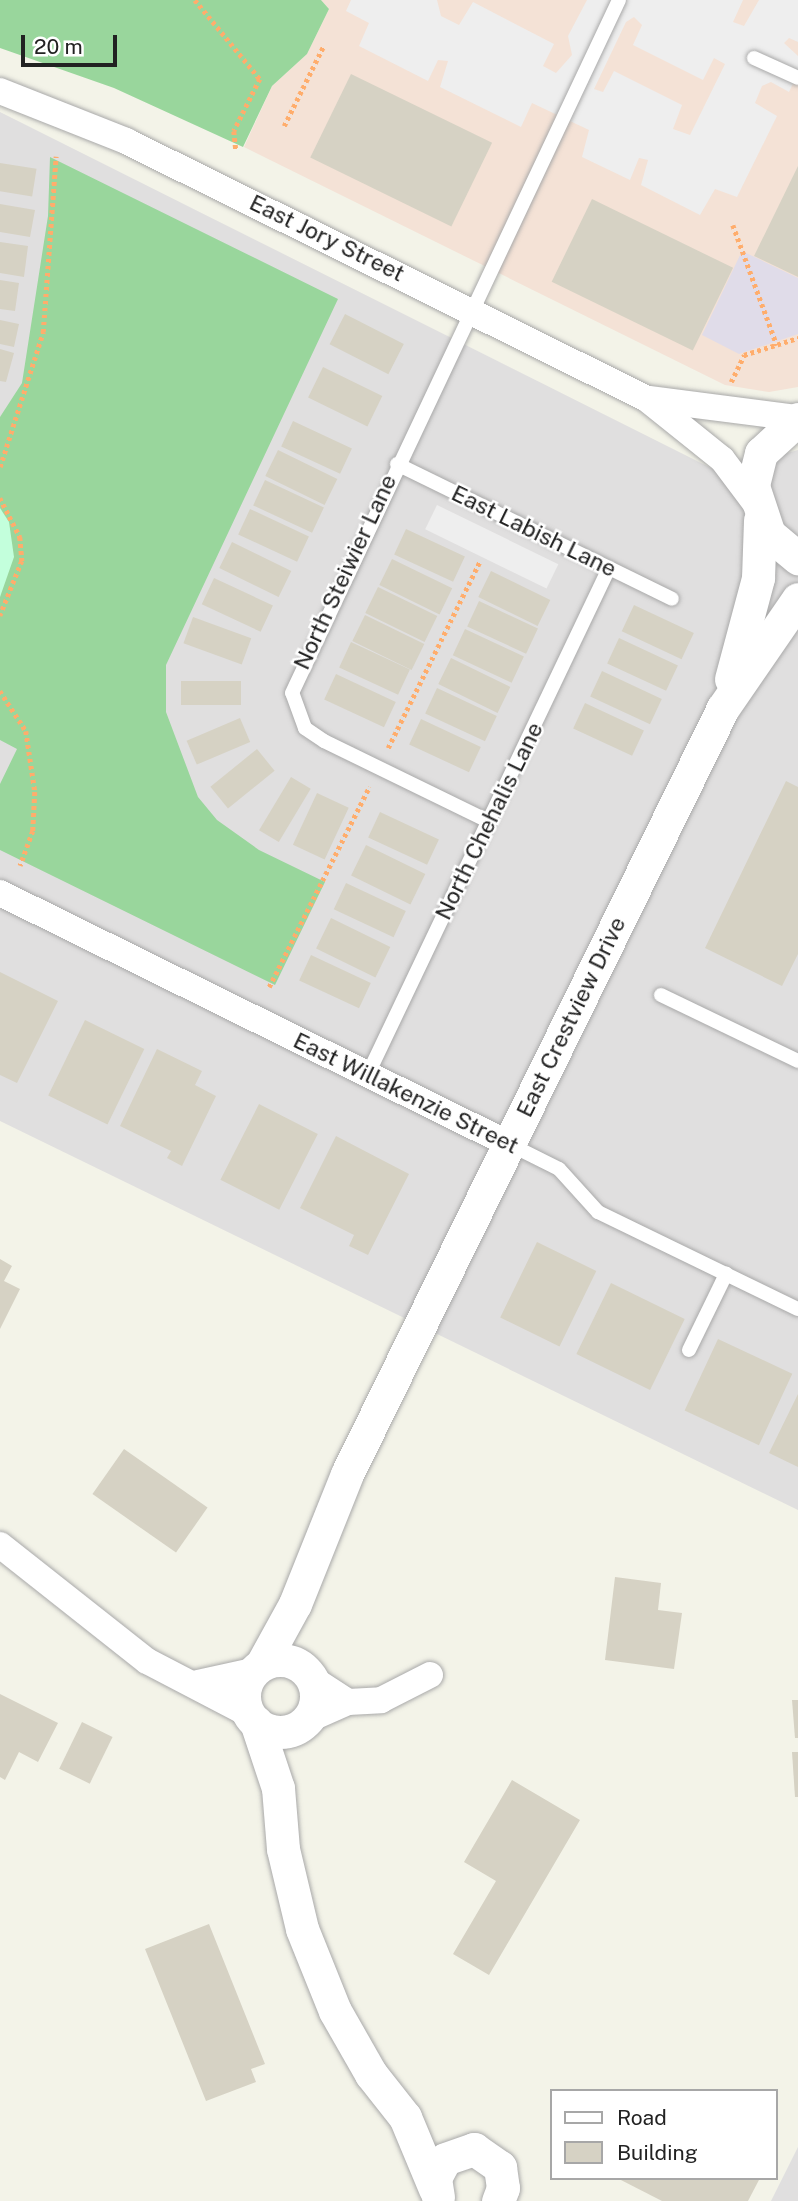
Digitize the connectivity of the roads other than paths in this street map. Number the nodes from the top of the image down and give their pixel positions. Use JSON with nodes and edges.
{"nodes":[{"id":1,"x":619,"y":0,"type":"edge"},
{"id":2,"x":754,"y":58,"type":"dead end"},
{"id":3,"x":798,"y":79,"type":"edge"},
{"id":4,"x":0,"y":91,"type":"edge"},
{"id":5,"x":470,"y":309,"type":"junction"},
{"id":6,"x":647,"y":399,"type":"junction"},
{"id":7,"x":798,"y":418,"type":"edge"},
{"id":8,"x":397,"y":464,"type":"junction"},
{"id":9,"x":757,"y":512,"type":"junction"},
{"id":10,"x":798,"y":558,"type":"edge"},
{"id":11,"x":609,"y":568,"type":"junction"},
{"id":12,"x":671,"y":599,"type":"dead end"},
{"id":13,"x":798,"y":599,"type":"edge"},
{"id":14,"x":723,"y":708,"type":"junction"},
{"id":15,"x":488,"y":821,"type":"junction"},
{"id":16,"x":0,"y":893,"type":"edge"},
{"id":17,"x":660,"y":995,"type":"dead end"},
{"id":18,"x":798,"y":1061,"type":"edge"},
{"id":19,"x":368,"y":1074,"type":"junction"},
{"id":20,"x":509,"y":1144,"type":"junction"},
{"id":21,"x":726,"y":1274,"type":"junction"},
{"id":22,"x":798,"y":1309,"type":"edge"},
{"id":23,"x":689,"y":1350,"type":"dead end"},
{"id":24,"x":0,"y":1545,"type":"edge"},
{"id":25,"x":295,"y":1604,"type":"junction"},
{"id":26,"x":258,"y":1668,"type":"junction"},
{"id":27,"x":308,"y":1673,"type":"junction"},
{"id":28,"x":430,"y":1675,"type":"dead end"},
{"id":29,"x":198,"y":1683,"type":"junction"},
{"id":30,"x":348,"y":1702,"type":"junction"},
{"id":31,"x":252,"y":1718,"type":"junction"},
{"id":32,"x":302,"y":1723,"type":"junction"},
{"id":33,"x":278,"y":1788,"type":"junction"},
{"id":34,"x":405,"y":2117,"type":"junction"},
{"id":35,"x":464,"y":2149,"type":"junction"},
{"id":36,"x":438,"y":2197,"type":"edge"},
{"id":37,"x":504,"y":2197,"type":"edge"}],
"edges":[{"from":1,"to":5,"type":"lane","name":"North Steiwier Lane"},
{"from":2,"to":3,"type":"lane"},
{"from":4,"to":5,"type":"street","name":"East Jory Street"},
{"from":5,"to":6,"type":"street","name":"East Jory Street"},
{"from":5,"to":8,"type":"lane","name":"North Steiwier Lane"},
{"from":6,"to":7,"type":"street","name":"East Jory Street"},
{"from":6,"to":9,"type":"street","name":"East Jory Street"},
{"from":7,"to":9,"type":"street","name":"East Crestview Drive"},
{"from":8,"to":11,"type":"lane","name":"East Labish Lane"},
{"from":8,"to":15,"type":"lane","name":"North Steiwier Lane"},
{"from":9,"to":10,"type":"street"},
{"from":9,"to":14,"type":"street","name":"East Crestview Drive"},
{"from":11,"to":12,"type":"lane","name":"East Labish Lane"},
{"from":11,"to":15,"type":"lane","name":"North Chehalis Lane"},
{"from":13,"to":14,"type":"street","name":"East Crestview Drive"},
{"from":14,"to":20,"type":"street","name":"East Crestview Drive"},
{"from":15,"to":19,"type":"lane","name":"North Chehalis Lane"},
{"from":16,"to":19,"type":"street","name":"East Willakenzie Street"},
{"from":17,"to":18,"type":"lane"},
{"from":19,"to":20,"type":"street","name":"East Willakenzie Street"},
{"from":20,"to":21,"type":"lane","name":"East Willakenzie Street"},
{"from":20,"to":25,"type":"street","name":"East Crestview Drive"},
{"from":21,"to":22,"type":"lane","name":"East Willakenzie Street"},
{"from":21,"to":23,"type":"lane"},
{"from":24,"to":29,"type":"street"},
{"from":25,"to":26,"type":"street","name":"East Crestview Drive"},
{"from":25,"to":27,"type":"street"},
{"from":26,"to":27,"type":"street"},
{"from":26,"to":29,"type":"street"},
{"from":26,"to":31,"type":"street"},
{"from":27,"to":30,"type":"street"},
{"from":27,"to":32,"type":"street"},
{"from":28,"to":30,"type":"street"},
{"from":29,"to":31,"type":"street"},
{"from":30,"to":32,"type":"street"},
{"from":31,"to":32,"type":"street"},
{"from":31,"to":33,"type":"street"},
{"from":32,"to":33,"type":"street"},
{"from":33,"to":34,"type":"street"},
{"from":34,"to":35,"type":"street"},
{"from":34,"to":36,"type":"street"},
{"from":35,"to":36,"type":"street"},
{"from":35,"to":37,"type":"street"}]}
